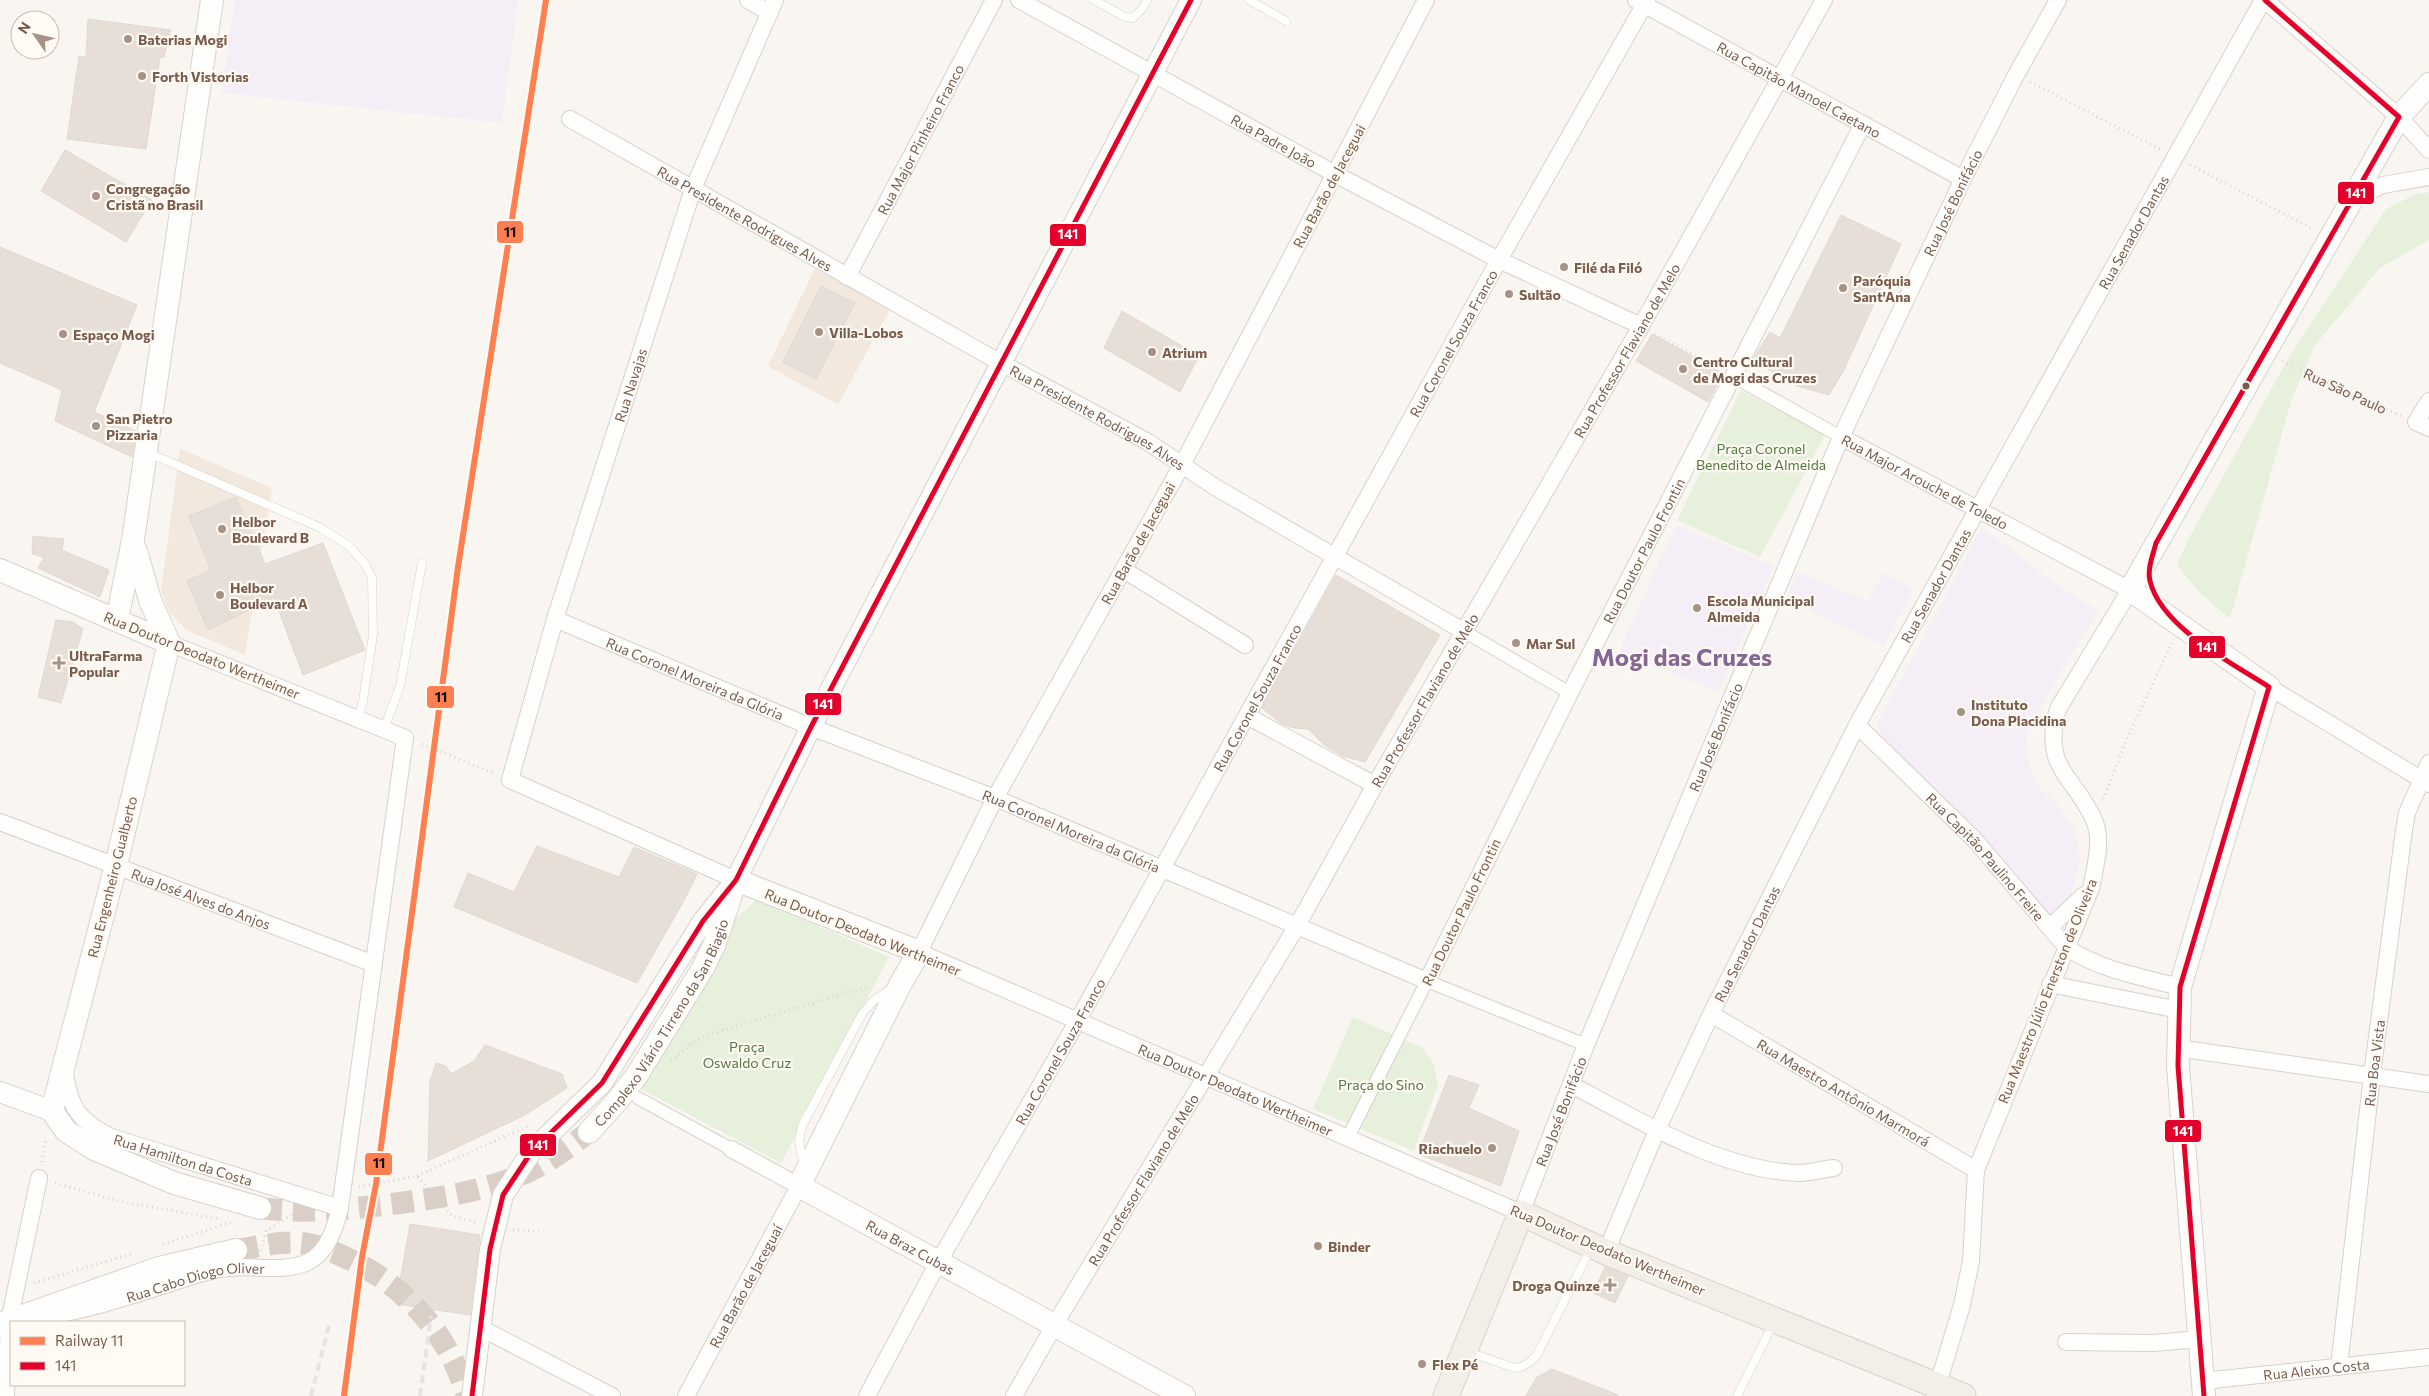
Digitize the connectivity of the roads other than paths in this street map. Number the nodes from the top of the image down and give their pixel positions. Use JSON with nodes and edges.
{"nodes":[{"id":1,"x":212,"y":0,"type":"edge"},
{"id":2,"x":748,"y":0,"type":"edge"},
{"id":3,"x":994,"y":0,"type":"edge"},
{"id":4,"x":1019,"y":0,"type":"edge"},
{"id":5,"x":1094,"y":0,"type":"edge"},
{"id":6,"x":1147,"y":0,"type":"edge"},
{"id":7,"x":1192,"y":0,"type":"edge"},
{"id":8,"x":1249,"y":0,"type":"edge"},
{"id":9,"x":1426,"y":0,"type":"edge"},
{"id":10,"x":1824,"y":0,"type":"edge"},
{"id":11,"x":2058,"y":0,"type":"edge"},
{"id":12,"x":2264,"y":0,"type":"edge"},
{"id":13,"x":1642,"y":1,"type":"edge"},
{"id":14,"x":772,"y":6,"type":"edge"},
{"id":15,"x":1286,"y":21,"type":"dead end"},
{"id":16,"x":1151,"y":73,"type":"junction"},
{"id":17,"x":1781,"y":80,"type":"junction"},
{"id":18,"x":2429,"y":84,"type":"edge"},
{"id":19,"x":2399,"y":117,"type":"junction"},
{"id":20,"x":570,"y":119,"type":"dead end"},
{"id":21,"x":1863,"y":124,"type":"junction"},
{"id":22,"x":2429,"y":150,"type":"edge"},
{"id":23,"x":1335,"y":174,"type":"junction"},
{"id":24,"x":2429,"y":177,"type":"edge"},
{"id":25,"x":1963,"y":179,"type":"junction"},
{"id":26,"x":693,"y":189,"type":"junction"},
{"id":27,"x":2354,"y":198,"type":"junction"},
{"id":28,"x":1499,"y":260,"type":"junction"},
{"id":29,"x":847,"y":277,"type":"junction"},
{"id":30,"x":1641,"y":326,"type":"junction"},
{"id":31,"x":1000,"y":364,"type":"junction"},
{"id":32,"x":1734,"y":377,"type":"junction"},
{"id":33,"x":2429,"y":401,"type":"edge"},
{"id":34,"x":2423,"y":425,"type":"edge"},
{"id":35,"x":1841,"y":437,"type":"junction"},
{"id":36,"x":146,"y":452,"type":"junction"},
{"id":37,"x":1182,"y":464,"type":"junction"},
{"id":38,"x":1978,"y":512,"type":"junction"},
{"id":39,"x":134,"y":540,"type":"junction"},
{"id":40,"x":2156,"y":543,"type":"junction"},
{"id":41,"x":1334,"y":558,"type":"junction"},
{"id":42,"x":422,"y":563,"type":"dead end"},
{"id":43,"x":0,"y":570,"type":"edge"},
{"id":44,"x":1124,"y":570,"type":"junction"},
{"id":45,"x":2130,"y":590,"type":"junction"},
{"id":46,"x":555,"y":619,"type":"junction"},
{"id":47,"x":117,"y":620,"type":"junction"},
{"id":48,"x":2180,"y":627,"type":"junction"},
{"id":49,"x":1465,"y":632,"type":"junction"},
{"id":50,"x":169,"y":643,"type":"junction"},
{"id":51,"x":1245,"y":645,"type":"dead end"},
{"id":52,"x":2269,"y":687,"type":"junction"},
{"id":53,"x":1570,"y":693,"type":"junction"},
{"id":54,"x":1247,"y":716,"type":"junction"},
{"id":55,"x":358,"y":719,"type":"junction"},
{"id":56,"x":1857,"y":725,"type":"junction"},
{"id":57,"x":811,"y":726,"type":"junction"},
{"id":58,"x":384,"y":729,"type":"junction"},
{"id":59,"x":405,"y":738,"type":"joint"},
{"id":60,"x":2429,"y":763,"type":"edge"},
{"id":61,"x":510,"y":780,"type":"joint"},
{"id":62,"x":2425,"y":782,"type":"edge"},
{"id":63,"x":1375,"y":786,"type":"junction"},
{"id":64,"x":995,"y":798,"type":"junction"},
{"id":65,"x":0,"y":822,"type":"edge"},
{"id":66,"x":116,"y":865,"type":"junction"},
{"id":67,"x":1160,"y":869,"type":"junction"},
{"id":68,"x":736,"y":880,"type":"junction"},
{"id":69,"x":2091,"y":888,"type":"junction"},
{"id":70,"x":1297,"y":926,"type":"junction"},
{"id":71,"x":2051,"y":926,"type":"junction"},
{"id":72,"x":2067,"y":948,"type":"junction"},
{"id":73,"x":919,"y":952,"type":"junction"},
{"id":74,"x":374,"y":964,"type":"junction"},
{"id":75,"x":1427,"y":981,"type":"junction"},
{"id":76,"x":2050,"y":984,"type":"junction"},
{"id":77,"x":2180,"y":987,"type":"junction"},
{"id":78,"x":2179,"y":1010,"type":"junction"},
{"id":79,"x":1711,"y":1014,"type":"junction"},
{"id":80,"x":1077,"y":1022,"type":"junction"},
{"id":81,"x":1586,"y":1045,"type":"junction"},
{"id":82,"x":2178,"y":1048,"type":"junction"},
{"id":83,"x":64,"y":1068,"type":"junction"},
{"id":84,"x":2372,"y":1075,"type":"junction"},
{"id":85,"x":1206,"y":1078,"type":"junction"},
{"id":86,"x":2429,"y":1084,"type":"edge"},
{"id":87,"x":1572,"y":1085,"type":"junction"},
{"id":88,"x":0,"y":1092,"type":"edge"},
{"id":89,"x":638,"y":1098,"type":"dead end"},
{"id":90,"x":52,"y":1111,"type":"junction"},
{"id":91,"x":1656,"y":1130,"type":"junction"},
{"id":92,"x":589,"y":1132,"type":"tunnel mouth"},
{"id":93,"x":1347,"y":1139,"type":"junction"},
{"id":94,"x":731,"y":1149,"type":"joint"},
{"id":95,"x":1834,"y":1168,"type":"dead end"},
{"id":96,"x":1976,"y":1170,"type":"junction"},
{"id":97,"x":39,"y":1178,"type":"road end"},
{"id":98,"x":802,"y":1180,"type":"junction"},
{"id":99,"x":340,"y":1208,"type":"junction"},
{"id":100,"x":1521,"y":1213,"type":"junction"},
{"id":101,"x":259,"y":1219,"type":"tunnel mouth"},
{"id":102,"x":1599,"y":1249,"type":"junction"},
{"id":103,"x":236,"y":1250,"type":"tunnel mouth"},
{"id":104,"x":939,"y":1261,"type":"junction"},
{"id":105,"x":1775,"y":1320,"type":"junction"},
{"id":106,"x":10,"y":1321,"type":"edge"},
{"id":107,"x":1055,"y":1324,"type":"junction"},
{"id":108,"x":481,"y":1328,"type":"junction"},
{"id":109,"x":2200,"y":1339,"type":"junction"},
{"id":110,"x":2066,"y":1342,"type":"dead end"},
{"id":111,"x":1464,"y":1351,"type":"junction"},
{"id":112,"x":2429,"y":1357,"type":"edge"},
{"id":113,"x":2339,"y":1367,"type":"junction"},
{"id":114,"x":2204,"y":1389,"type":"edge"},
{"id":115,"x":1936,"y":1391,"type":"edge"},
{"id":116,"x":6,"y":1396,"type":"edge"},
{"id":117,"x":472,"y":1396,"type":"edge"},
{"id":118,"x":612,"y":1396,"type":"edge"},
{"id":119,"x":686,"y":1396,"type":"edge"},
{"id":120,"x":867,"y":1396,"type":"edge"},
{"id":121,"x":1014,"y":1396,"type":"edge"},
{"id":122,"x":1184,"y":1396,"type":"edge"},
{"id":123,"x":1446,"y":1396,"type":"edge"},
{"id":124,"x":1737,"y":1396,"type":"edge"},
{"id":125,"x":1963,"y":1396,"type":"edge"}],
"edges":[{"from":1,"to":36,"type":"main road"},
{"from":2,"to":14,"type":"street"},
{"from":3,"to":29,"type":"street","name":"Rua Major Pinheiro Franco"},
{"from":4,"to":16,"type":"street","name":"Rua Padre João"},
{"from":5,"to":6,"type":"lane"},
{"from":7,"to":16,"type":"street"},
{"from":8,"to":15,"type":"lane"},
{"from":9,"to":23,"type":"street","name":"Rua Barão de Jaceguai"},
{"from":10,"to":17,"type":"street","name":"Rua Professor Flaviano de Melo"},
{"from":11,"to":25,"type":"street","name":"Rua José Bonifácio"},
{"from":12,"to":19,"type":"street"},
{"from":12,"to":38,"type":"street","name":"Rua Senador Dantas"},
{"from":13,"to":17,"type":"street","name":"Rua Capitão Manoel Caetano"},
{"from":13,"to":28,"type":"street","name":"Rua Coronel Souza Franco"},
{"from":14,"to":26,"type":"street","name":"Rua Navajas"},
{"from":16,"to":23,"type":"street","name":"Rua Padre João"},
{"from":16,"to":31,"type":"street"},
{"from":17,"to":21,"type":"street","name":"Rua Capitão Manoel Caetano"},
{"from":17,"to":30,"type":"street","name":"Rua Professor Flaviano de Melo"},
{"from":18,"to":19,"type":"main road"},
{"from":19,"to":22,"type":"street"},
{"from":19,"to":27,"type":"main road"},
{"from":20,"to":26,"type":"street","name":"Rua Presidente Rodrigues Alves"},
{"from":21,"to":25,"type":"street","name":"Rua Capitão Manoel Caetano"},
{"from":21,"to":32,"type":"street","name":"Rua Doutor Paulo Frontin"},
{"from":23,"to":28,"type":"street","name":"Rua Padre João"},
{"from":23,"to":37,"type":"street","name":"Rua Barão de Jaceguai"},
{"from":24,"to":27,"type":"street"},
{"from":25,"to":35,"type":"street","name":"Rua José Bonifácio"},
{"from":26,"to":29,"type":"street","name":"Rua Presidente Rodrigues Alves"},
{"from":26,"to":46,"type":"street","name":"Rua Navajas"},
{"from":27,"to":40,"type":"main road"},
{"from":28,"to":30,"type":"street","name":"Rua Padre João"},
{"from":28,"to":41,"type":"street","name":"Rua Coronel Souza Franco"},
{"from":29,"to":31,"type":"street","name":"Rua Presidente Rodrigues Alves"},
{"from":30,"to":49,"type":"street","name":"Rua Professor Flaviano de Melo"},
{"from":31,"to":37,"type":"street","name":"Rua Presidente Rodrigues Alves"},
{"from":31,"to":57,"type":"street"},
{"from":32,"to":35,"type":"street","name":"Rua Major Arouche de Toledo"},
{"from":32,"to":53,"type":"street","name":"Rua Doutor Paulo Frontin"},
{"from":33,"to":34,"type":"street"},
{"from":35,"to":38,"type":"street","name":"Rua Major Arouche de Toledo"},
{"from":35,"to":81,"type":"street","name":"Rua José Bonifácio"},
{"from":36,"to":39,"type":"main road"},
{"from":36,"to":55,"type":"lane"},
{"from":37,"to":41,"type":"street","name":"Rua Presidente Rodrigues Alves"},
{"from":37,"to":44,"type":"street","name":"Rua Barão de Jaceguai"},
{"from":38,"to":45,"type":"street","name":"Rua Major Arouche de Toledo"},
{"from":38,"to":56,"type":"street","name":"Rua Senador Dantas"},
{"from":39,"to":47,"type":"main road"},
{"from":39,"to":50,"type":"main road"},
{"from":40,"to":45,"type":"main road"},
{"from":40,"to":48,"type":"main road","name":"Rua Major Arouche de Toledo"},
{"from":41,"to":49,"type":"street","name":"Rua Presidente Rodrigues Alves"},
{"from":41,"to":54,"type":"street","name":"Rua Coronel Souza Franco"},
{"from":42,"to":58,"type":"lane"},
{"from":43,"to":47,"type":"main road","name":"Rua Doutor Deodato Wertheimer"},
{"from":44,"to":51,"type":"street"},
{"from":44,"to":64,"type":"street","name":"Rua Barão de Jaceguai"},
{"from":45,"to":48,"type":"main road","name":"Rua Major Arouche de Toledo"},
{"from":45,"to":69,"type":"street","name":"Rua Maestro Júlio Enerston de Oliveira"},
{"from":46,"to":57,"type":"street","name":"Rua Coronel Moreira da Glória"},
{"from":46,"to":61,"type":"street","name":"Rua Navajas"},
{"from":47,"to":50,"type":"main road","name":"Rua Doutor Deodato Wertheimer"},
{"from":48,"to":52,"type":"main road","name":"Rua Major Arouche de Toledo"},
{"from":49,"to":53,"type":"street","name":"Rua Presidente Rodrigues Alves"},
{"from":49,"to":63,"type":"street","name":"Rua Professor Flaviano de Melo"},
{"from":50,"to":55,"type":"street","name":"Rua Doutor Deodato Wertheimer"},
{"from":50,"to":66,"type":"main road","name":"Rua Engenheiro Gualberto"},
{"from":52,"to":62,"type":"street","name":"Rua Major Arouche de Toledo"},
{"from":52,"to":77,"type":"main road"},
{"from":53,"to":75,"type":"street","name":"Rua Doutor Paulo Frontin"},
{"from":54,"to":63,"type":"street"},
{"from":54,"to":67,"type":"street","name":"Rua Coronel Souza Franco"},
{"from":55,"to":58,"type":"street","name":"Rua Doutor Deodato Wertheimer"},
{"from":56,"to":71,"type":"street","name":"Rua Capitão Paulino Freire"},
{"from":56,"to":79,"type":"street","name":"Rua Senador Dantas"},
{"from":57,"to":64,"type":"street","name":"Rua Coronel Moreira da Glória"},
{"from":57,"to":68,"type":"street"},
{"from":58,"to":59,"type":"street","name":"Rua Doutor Deodato Wertheimer"},
{"from":59,"to":74,"type":"street","name":"Rua Cabo Diogo Oliver"},
{"from":60,"to":62,"type":"street","name":"Rua Boa Vista"},
{"from":61,"to":68,"type":"street","name":"Rua Doutor Deodato Wertheimer"},
{"from":62,"to":84,"type":"street","name":"Rua Boa Vista"},
{"from":63,"to":70,"type":"street","name":"Rua Professor Flaviano de Melo"},
{"from":64,"to":67,"type":"street","name":"Rua Coronel Moreira da Glória"},
{"from":64,"to":73,"type":"street","name":"Rua Barão de Jaceguai"},
{"from":65,"to":66,"type":"street","name":"Rua José Alves do Anjos"},
{"from":66,"to":74,"type":"street","name":"Rua José Alves do Anjos"},
{"from":66,"to":83,"type":"main road","name":"Rua Engenheiro Gualberto"},
{"from":67,"to":70,"type":"street","name":"Rua Coronel Moreira da Glória"},
{"from":67,"to":80,"type":"street","name":"Rua Coronel Souza Franco"},
{"from":68,"to":73,"type":"main road","name":"Rua Doutor Deodato Wertheimer"},
{"from":68,"to":92,"type":"main road","name":"Complexo Viário Tirreno da San Biagio"},
{"from":68,"to":108,"type":"street"},
{"from":69,"to":71,"type":"street"},
{"from":69,"to":72,"type":"street","name":"Rua Maestro Júlio Enerston de Oliveira"},
{"from":70,"to":75,"type":"street","name":"Rua Coronel Moreira da Glória"},
{"from":70,"to":85,"type":"street","name":"Rua Professor Flaviano de Melo"},
{"from":71,"to":72,"type":"street","name":"Rua Capitão Paulino Freire"},
{"from":72,"to":76,"type":"street","name":"Rua Maestro Júlio Enerston de Oliveira"},
{"from":72,"to":77,"type":"street","name":"Rua Capitão Paulino Freire"},
{"from":73,"to":80,"type":"street","name":"Rua Doutor Deodato Wertheimer"},
{"from":73,"to":98,"type":"main road","name":"Rua Barão de Jaceguaí"},
{"from":74,"to":99,"type":"street","name":"Rua Cabo Diogo Oliver"},
{"from":75,"to":81,"type":"street","name":"Rua Coronel Moreira da Glória"},
{"from":75,"to":93,"type":"street","name":"Rua Doutor Paulo Frontin"},
{"from":76,"to":78,"type":"street"},
{"from":76,"to":96,"type":"street","name":"Rua Maestro Júlio Enerston de Oliveira"},
{"from":77,"to":78,"type":"main road"},
{"from":78,"to":82,"type":"main road"},
{"from":79,"to":91,"type":"street","name":"Rua Senador Dantas"},
{"from":79,"to":96,"type":"street","name":"Rua Maestro Antônio Marmorá"},
{"from":80,"to":85,"type":"street","name":"Rua Doutor Deodato Wertheimer"},
{"from":80,"to":104,"type":"street","name":"Rua Coronel Souza Franco"},
{"from":81,"to":87,"type":"street","name":"Rua José Bonifácio"},
{"from":82,"to":84,"type":"street"},
{"from":82,"to":109,"type":"main road"},
{"from":83,"to":90,"type":"main road","name":"Rua Engenheiro Gualberto"},
{"from":83,"to":99,"type":"street","name":"Rua Hamilton da Costa"},
{"from":84,"to":86,"type":"street"},
{"from":84,"to":113,"type":"street","name":"Rua Boa Vista"},
{"from":85,"to":93,"type":"street","name":"Rua Doutor Deodato Wertheimer"},
{"from":85,"to":107,"type":"street","name":"Rua Professor Flaviano de Melo"},
{"from":87,"to":91,"type":"street"},
{"from":87,"to":100,"type":"street","name":"Rua José Bonifácio"},
{"from":88,"to":90,"type":"street"},
{"from":89,"to":94,"type":"street","name":"Rua Braz Cubas"},
{"from":90,"to":101,"type":"main road"},
{"from":91,"to":95,"type":"street"},
{"from":91,"to":102,"type":"street","name":"Rua Senador Dantas"},
{"from":93,"to":100,"type":"street","name":"Rua Doutor Deodato Wertheimer"},
{"from":94,"to":98,"type":"street","name":"Rua Braz Cubas"},
{"from":96,"to":115,"type":"street","name":"Rua Maestro Júlio Enerston de Oliveira"},
{"from":97,"to":106,"type":"street"},
{"from":98,"to":104,"type":"main road","name":"Rua Braz Cubas"},
{"from":98,"to":119,"type":"street","name":"Rua Barão de Jaceguaí"},
{"from":99,"to":106,"type":"street","name":"Rua Cabo Diogo Oliver"},
{"from":100,"to":102,"type":"main road","name":"Rua Doutor Deodato Wertheimer"},
{"from":100,"to":111,"type":"main road"},
{"from":102,"to":105,"type":"main road","name":"Rua Doutor Deodato Wertheimer"},
{"from":102,"to":111,"type":"lane"},
{"from":103,"to":106,"type":"main road"},
{"from":104,"to":107,"type":"main road","name":"Rua Braz Cubas"},
{"from":104,"to":120,"type":"street","name":"Rua Coronel Souza Franco"},
{"from":105,"to":115,"type":"main road","name":"Rua Doutor Deodato Wertheimer"},
{"from":105,"to":124,"type":"lane"},
{"from":106,"to":116,"type":"street"},
{"from":107,"to":121,"type":"street","name":"Rua Professor Flaviano de Melo"},
{"from":107,"to":122,"type":"main road","name":"Rua Braz Cubas"},
{"from":108,"to":117,"type":"street"},
{"from":108,"to":118,"type":"street"},
{"from":109,"to":110,"type":"street"},
{"from":109,"to":114,"type":"main road"},
{"from":111,"to":123,"type":"main road"},
{"from":112,"to":113,"type":"street","name":"Rua Aleixo Costa"},
{"from":113,"to":114,"type":"street","name":"Rua Aleixo Costa"},
{"from":115,"to":125,"type":"main road","name":"Rua Doutor Deodato Wertheimer"}]}
